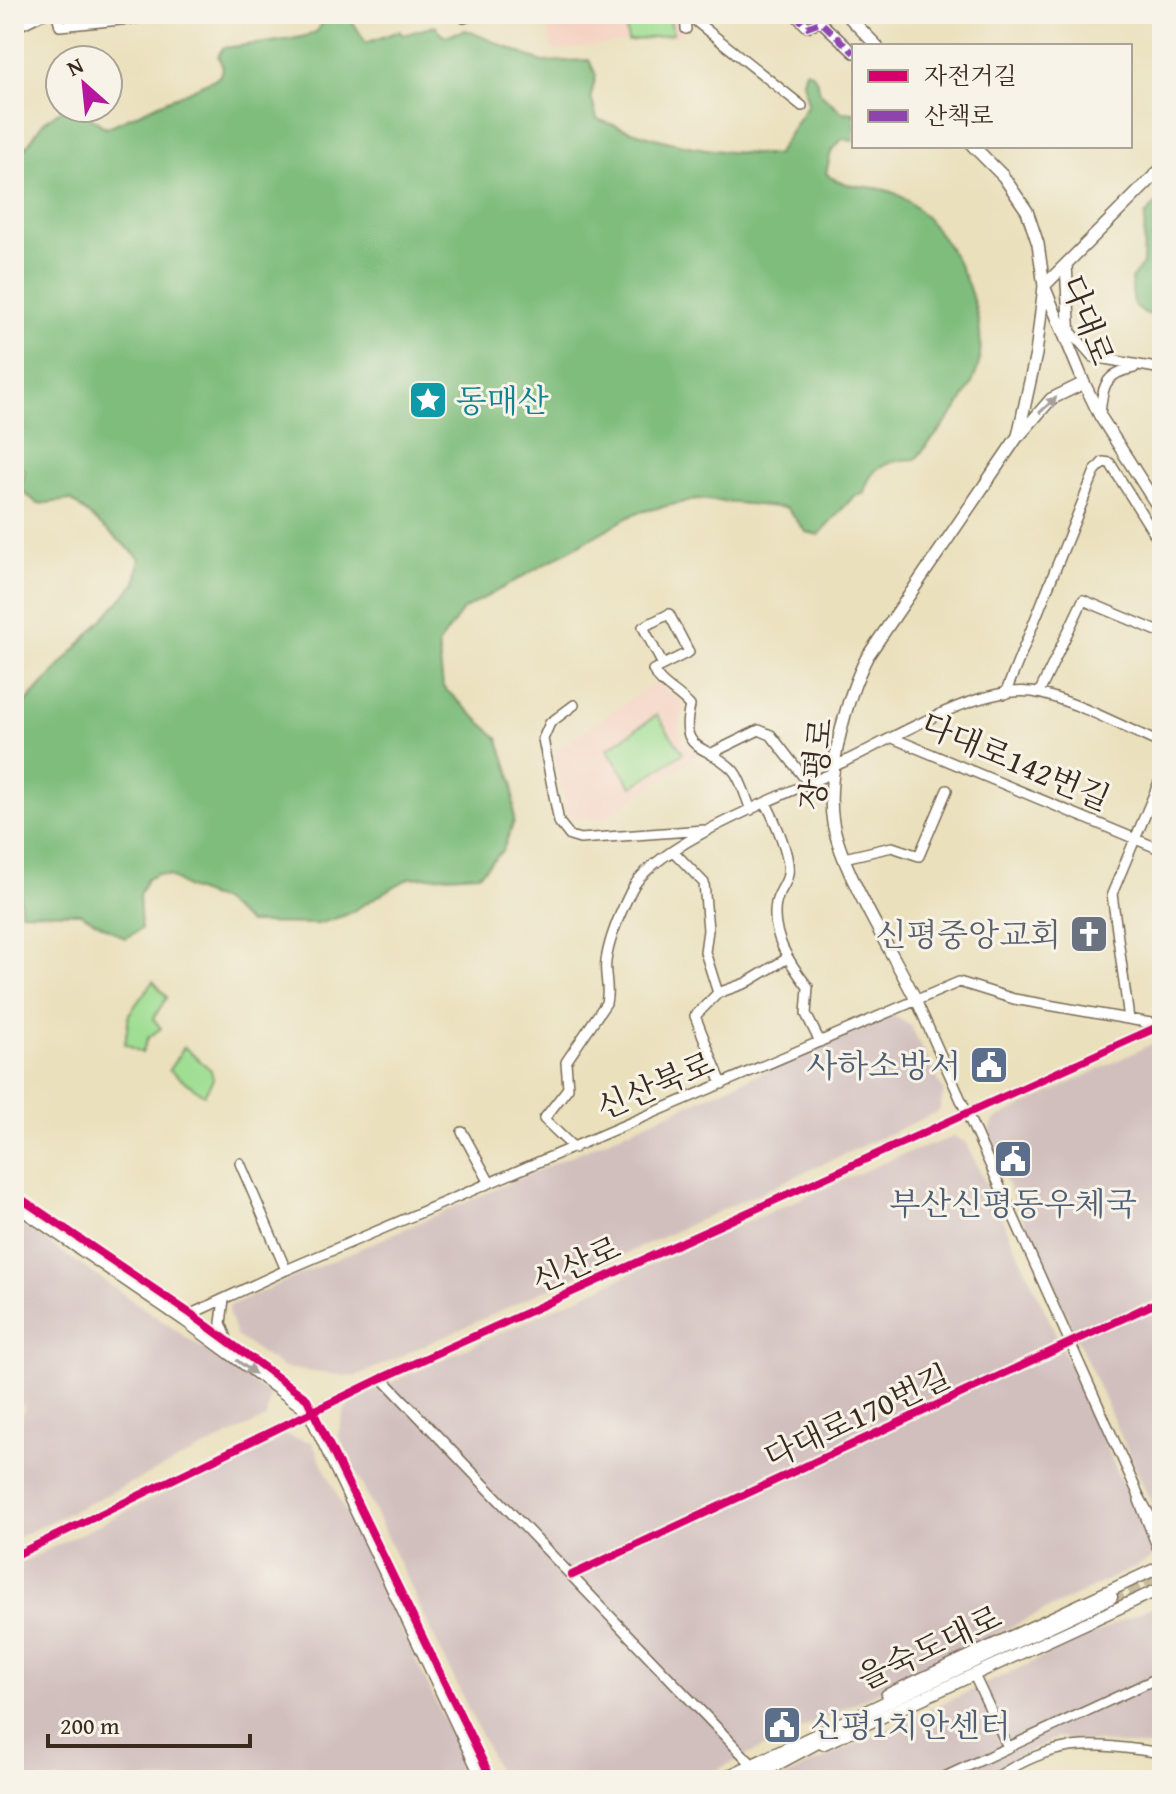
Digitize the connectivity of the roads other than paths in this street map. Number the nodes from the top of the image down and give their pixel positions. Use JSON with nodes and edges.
{"nodes":[{"id":1,"x":57,"y":14,"type":"edge"},
{"id":2,"x":180,"y":14,"type":"edge"},
{"id":3,"x":475,"y":14,"type":"edge"},
{"id":4,"x":685,"y":14,"type":"edge"},
{"id":5,"x":697,"y":14,"type":"edge"},
{"id":6,"x":794,"y":14,"type":"edge"},
{"id":7,"x":846,"y":14,"type":"edge"},
{"id":8,"x":39,"y":15,"type":"edge"},
{"id":9,"x":464,"y":18,"type":"dead end"},
{"id":10,"x":14,"y":28,"type":"edge"},
{"id":11,"x":686,"y":29,"type":"dead end"},
{"id":12,"x":875,"y":44,"type":"edge"},
{"id":13,"x":852,"y":51,"type":"edge"},
{"id":14,"x":802,"y":106,"type":"dead end"},
{"id":15,"x":975,"y":148,"type":"edge"},
{"id":16,"x":1162,"y":168,"type":"edge"},
{"id":17,"x":1066,"y":264,"type":"junction"},
{"id":18,"x":1044,"y":286,"type":"junction"},
{"id":19,"x":1069,"y":330,"type":"junction"},
{"id":20,"x":1071,"y":353,"type":"junction"},
{"id":21,"x":1146,"y":366,"type":"junction"},
{"id":22,"x":1162,"y":369,"type":"edge"},
{"id":23,"x":1084,"y":383,"type":"junction"},
{"id":24,"x":1100,"y":416,"type":"junction"},
{"id":25,"x":1018,"y":436,"type":"junction"},
{"id":26,"x":1162,"y":513,"type":"edge"},
{"id":27,"x":1162,"y":546,"type":"edge"},
{"id":28,"x":1162,"y":633,"type":"edge"},
{"id":29,"x":663,"y":665,"type":"junction"},
{"id":30,"x":1039,"y":693,"type":"junction"},
{"id":31,"x":1005,"y":694,"type":"junction"},
{"id":32,"x":574,"y":705,"type":"dead end"},
{"id":33,"x":895,"y":739,"type":"junction"},
{"id":34,"x":1162,"y":744,"type":"edge"},
{"id":35,"x":710,"y":754,"type":"junction"},
{"id":36,"x":835,"y":769,"type":"junction"},
{"id":37,"x":1162,"y":775,"type":"edge"},
{"id":38,"x":809,"y":784,"type":"junction"},
{"id":39,"x":947,"y":790,"type":"dead end"},
{"id":40,"x":766,"y":803,"type":"junction"},
{"id":41,"x":751,"y":810,"type":"junction"},
{"id":42,"x":706,"y":830,"type":"junction"},
{"id":43,"x":1134,"y":839,"type":"junction"},
{"id":44,"x":1162,"y":850,"type":"edge"},
{"id":45,"x":673,"y":851,"type":"junction"},
{"id":46,"x":844,"y":858,"type":"junction"},
{"id":47,"x":786,"y":959,"type":"junction"},
{"id":48,"x":718,"y":993,"type":"junction"},
{"id":49,"x":916,"y":1000,"type":"junction"},
{"id":50,"x":1129,"y":1019,"type":"junction"},
{"id":51,"x":1162,"y":1025,"type":"edge"},
{"id":52,"x":820,"y":1042,"type":"junction"},
{"id":53,"x":722,"y":1084,"type":"junction"},
{"id":54,"x":968,"y":1113,"type":"junction"},
{"id":55,"x":462,"y":1132,"type":"dead end"},
{"id":56,"x":574,"y":1148,"type":"junction"},
{"id":57,"x":240,"y":1163,"type":"dead end"},
{"id":58,"x":490,"y":1183,"type":"junction"},
{"id":59,"x":14,"y":1194,"type":"edge"},
{"id":60,"x":14,"y":1205,"type":"edge"},
{"id":61,"x":286,"y":1270,"type":"junction"},
{"id":62,"x":224,"y":1299,"type":"junction"},
{"id":63,"x":1162,"y":1300,"type":"edge"},
{"id":64,"x":188,"y":1318,"type":"junction"},
{"id":65,"x":228,"y":1341,"type":"junction"},
{"id":66,"x":1072,"y":1342,"type":"junction"},
{"id":67,"x":382,"y":1378,"type":"junction"},
{"id":68,"x":311,"y":1411,"type":"junction"},
{"id":69,"x":1139,"y":1496,"type":"junction"},
{"id":70,"x":1162,"y":1538,"type":"edge"},
{"id":71,"x":14,"y":1556,"type":"edge"},
{"id":72,"x":1162,"y":1559,"type":"edge"},
{"id":73,"x":1162,"y":1566,"type":"edge"},
{"id":74,"x":572,"y":1575,"type":"junction"},
{"id":75,"x":1162,"y":1588,"type":"edge"},
{"id":76,"x":1112,"y":1600,"type":"tunnel mouth"},
{"id":77,"x":974,"y":1675,"type":"junction"},
{"id":78,"x":1162,"y":1676,"type":"edge"},
{"id":79,"x":806,"y":1745,"type":"junction"},
{"id":80,"x":1008,"y":1747,"type":"junction"},
{"id":81,"x":1162,"y":1753,"type":"edge"},
{"id":82,"x":760,"y":1773,"type":"edge"},
{"id":83,"x":482,"y":1780,"type":"edge"},
{"id":84,"x":492,"y":1780,"type":"edge"},
{"id":85,"x":721,"y":1780,"type":"edge"},
{"id":86,"x":747,"y":1780,"type":"edge"},
{"id":87,"x":938,"y":1780,"type":"edge"},
{"id":88,"x":992,"y":1780,"type":"edge"}],
"edges":[{"from":1,"to":2,"type":"street"},
{"from":3,"to":9,"type":"street"},
{"from":4,"to":11,"type":"street"},
{"from":5,"to":14,"type":"street"},
{"from":6,"to":13,"type":"street"},
{"from":7,"to":12,"type":"main road"},
{"from":8,"to":10,"type":"street"},
{"from":15,"to":18,"type":"main road","name":"다대로"},
{"from":16,"to":17,"type":"main road"},
{"from":17,"to":18,"type":"main road"},
{"from":17,"to":19,"type":"main road"},
{"from":18,"to":20,"type":"main road","name":"다대로"},
{"from":18,"to":25,"type":"main road","name":"장평로"},
{"from":19,"to":20,"type":"main road"},
{"from":19,"to":21,"type":"street"},
{"from":20,"to":23,"type":"main road","name":"다대로"},
{"from":21,"to":22,"type":"street"},
{"from":21,"to":24,"type":"street"},
{"from":23,"to":24,"type":"main road","name":"다대로"},
{"from":25,"to":23,"type":"main road","one_way":true},
{"from":24,"to":26,"type":"main road","name":"다대로"},
{"from":25,"to":36,"type":"main road","name":"장평로"},
{"from":27,"to":31,"type":"street"},
{"from":28,"to":30,"type":"street"},
{"from":29,"to":29,"type":"street"},
{"from":29,"to":35,"type":"street"},
{"from":30,"to":31,"type":"street"},
{"from":30,"to":34,"type":"street"},
{"from":31,"to":33,"type":"street"},
{"from":32,"to":42,"type":"street"},
{"from":33,"to":36,"type":"street"},
{"from":33,"to":43,"type":"street","name":"다대로142번길"},
{"from":35,"to":38,"type":"street"},
{"from":35,"to":41,"type":"street"},
{"from":36,"to":38,"type":"street"},
{"from":36,"to":46,"type":"main road","name":"장평로"},
{"from":37,"to":43,"type":"street"},
{"from":38,"to":40,"type":"street"},
{"from":39,"to":46,"type":"street"},
{"from":40,"to":41,"type":"street"},
{"from":40,"to":47,"type":"street"},
{"from":41,"to":42,"type":"street"},
{"from":42,"to":45,"type":"street"},
{"from":43,"to":44,"type":"street","name":"다대로142번길"},
{"from":43,"to":50,"type":"street"},
{"from":45,"to":48,"type":"street"},
{"from":45,"to":56,"type":"street"},
{"from":46,"to":49,"type":"main road","name":"장평로"},
{"from":47,"to":48,"type":"street"},
{"from":47,"to":52,"type":"street"},
{"from":48,"to":53,"type":"street"},
{"from":49,"to":50,"type":"street","name":"신산북로"},
{"from":49,"to":52,"type":"street","name":"신산북로"},
{"from":49,"to":54,"type":"street","name":"장평로"},
{"from":50,"to":51,"type":"street","name":"신산북로"},
{"from":51,"to":54,"type":"street","name":"신산로"},
{"from":52,"to":53,"type":"street","name":"신산북로"},
{"from":53,"to":56,"type":"street","name":"신산북로"},
{"from":54,"to":66,"type":"street","name":"장평로"},
{"from":54,"to":67,"type":"street","name":"신산로"},
{"from":55,"to":58,"type":"street"},
{"from":56,"to":58,"type":"street","name":"신산북로"},
{"from":57,"to":61,"type":"street"},
{"from":58,"to":61,"type":"street","name":"신산북로"},
{"from":59,"to":64,"type":"street"},
{"from":60,"to":64,"type":"street"},
{"from":61,"to":62,"type":"street","name":"신산북로"},
{"from":62,"to":64,"type":"street","name":"신산북로"},
{"from":62,"to":65,"type":"street"},
{"from":63,"to":66,"type":"street","name":"다대로170번길"},
{"from":64,"to":65,"type":"street"},
{"from":64,"to":68,"type":"street","one_way":true},
{"from":65,"to":68,"type":"street"},
{"from":66,"to":69,"type":"street","name":"장평로"},
{"from":66,"to":74,"type":"street","name":"다대로170번길"},
{"from":67,"to":68,"type":"street","name":"신산로"},
{"from":67,"to":74,"type":"street"},
{"from":68,"to":71,"type":"street","name":"신산로"},
{"from":68,"to":83,"type":"street"},
{"from":68,"to":84,"type":"street"},
{"from":69,"to":70,"type":"street","name":"장평로"},
{"from":69,"to":72,"type":"street","name":"장평로"},
{"from":73,"to":79,"type":"main road","name":"을숙도대로"},
{"from":74,"to":82,"type":"street"},
{"from":75,"to":77,"type":"main road","name":"을숙도대로"},
{"from":76,"to":79,"type":"highway"},
{"from":77,"to":79,"type":"main road","name":"을숙도대로"},
{"from":77,"to":80,"type":"street"},
{"from":78,"to":80,"type":"street"},
{"from":79,"to":82,"type":"highway","name":"을숙도대로"},
{"from":80,"to":87,"type":"street"},
{"from":81,"to":88,"type":"street"},
{"from":82,"to":85,"type":"highway","name":"을숙도대로"},
{"from":82,"to":86,"type":"highway","name":"을숙도대로"}]}
